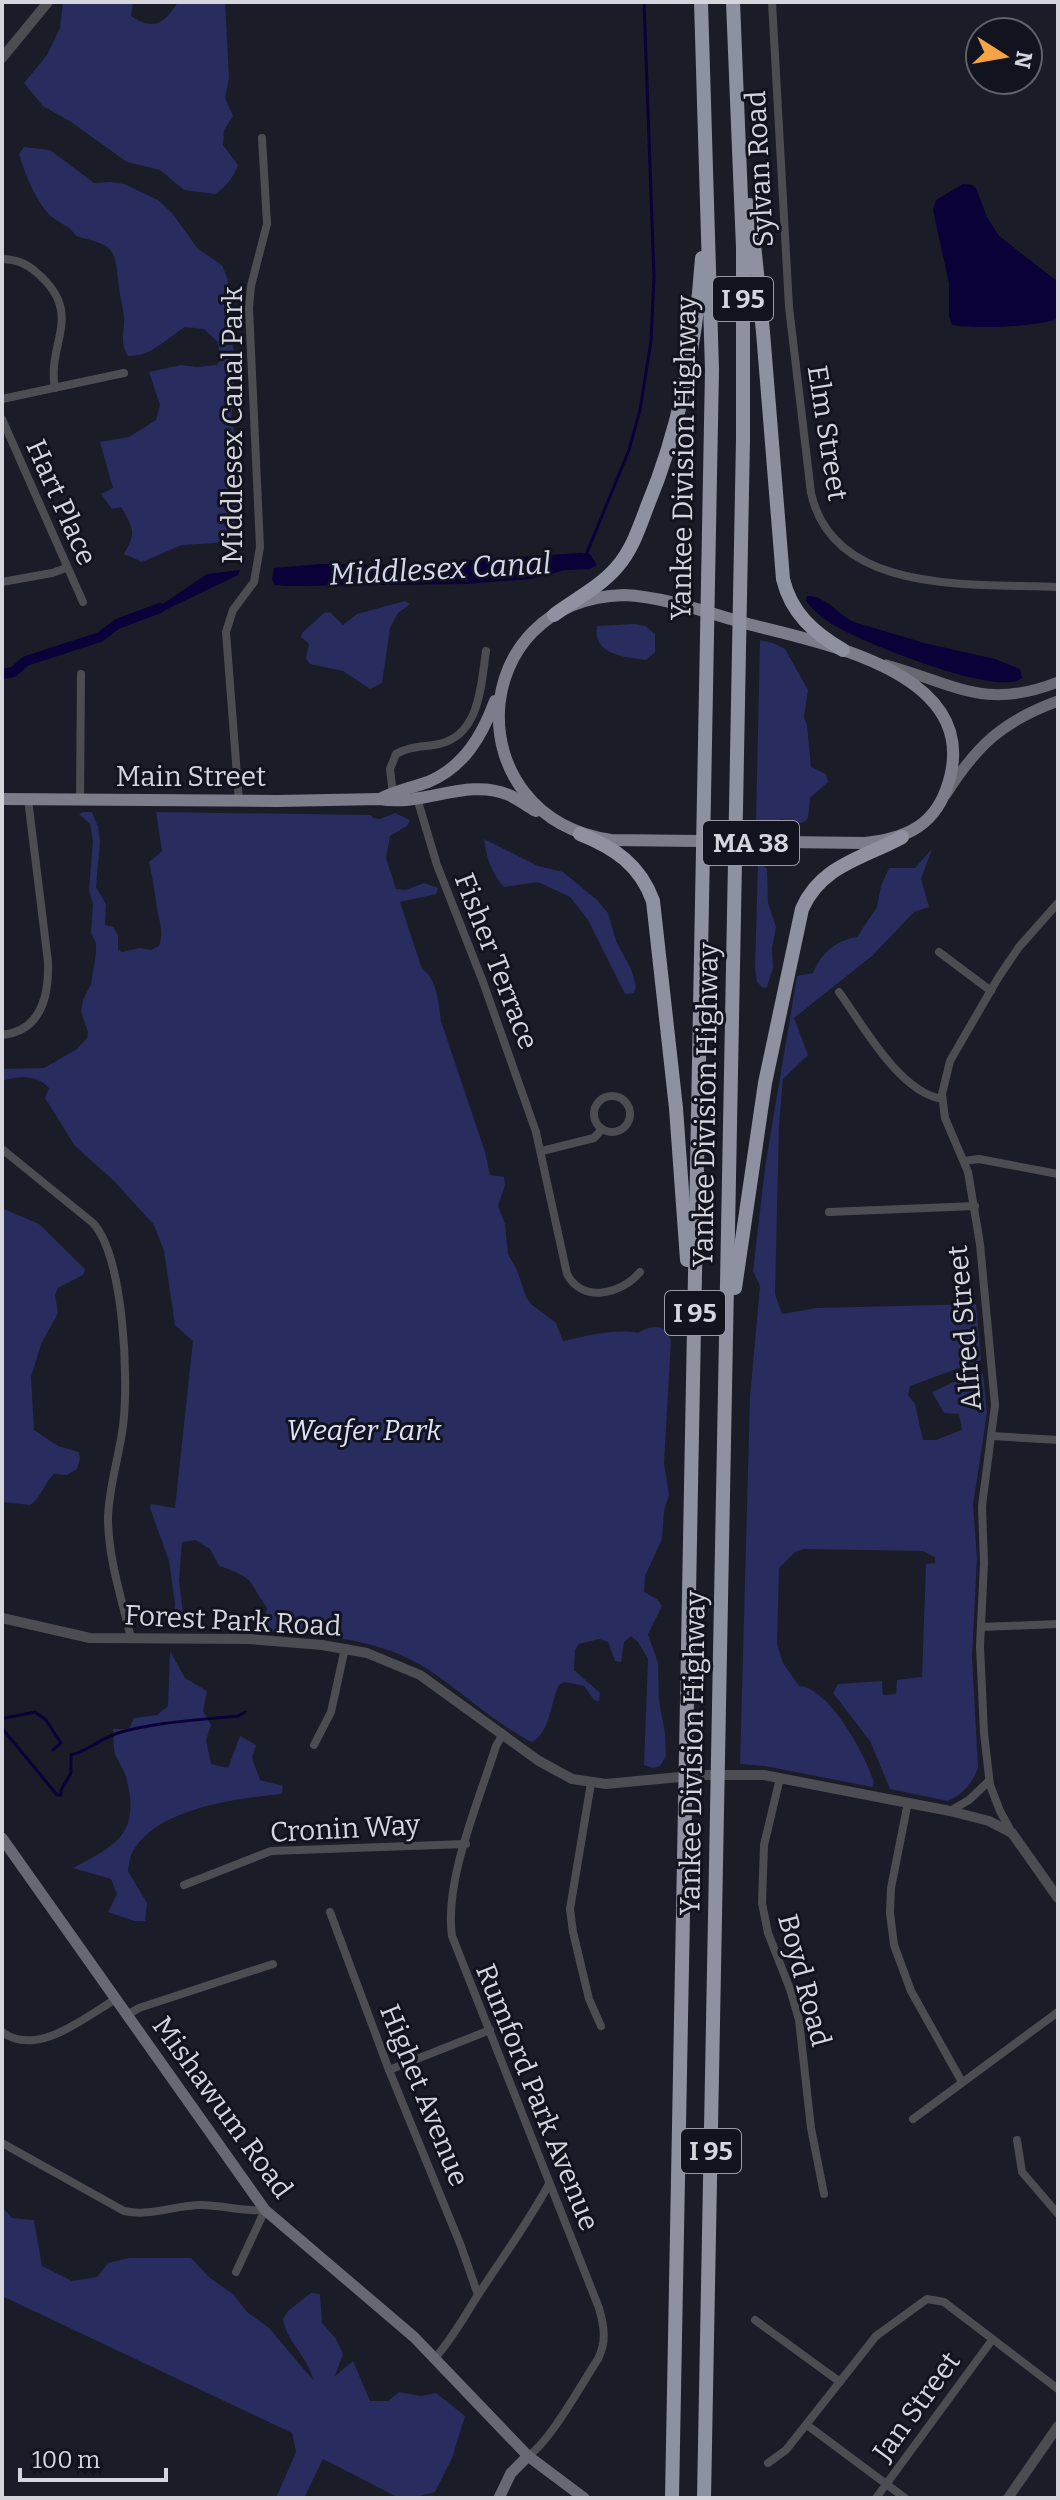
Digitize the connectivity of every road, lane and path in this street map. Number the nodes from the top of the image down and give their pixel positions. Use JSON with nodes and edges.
{"nodes":[{"id":1,"x":48,"y":2,"type":"edge"},
{"id":2,"x":701,"y":2,"type":"edge"},
{"id":3,"x":733,"y":2,"type":"edge"},
{"id":4,"x":772,"y":2,"type":"edge"},
{"id":5,"x":2,"y":58,"type":"edge"},
{"id":6,"x":739,"y":128,"type":"junction"},
{"id":7,"x":707,"y":134,"type":"junction"},
{"id":8,"x":262,"y":138,"type":"dead end"},
{"id":9,"x":2,"y":259,"type":"edge"},
{"id":10,"x":792,"y":334,"type":"joint"},
{"id":11,"x":124,"y":373,"type":"dead end"},
{"id":12,"x":55,"y":388,"type":"junction"},
{"id":13,"x":2,"y":399,"type":"edge"},
{"id":14,"x":2,"y":419,"type":"edge"},
{"id":15,"x":66,"y":568,"type":"junction"},
{"id":16,"x":2,"y":582,"type":"edge"},
{"id":17,"x":1058,"y":587,"type":"edge"},
{"id":18,"x":83,"y":602,"type":"dead end"},
{"id":19,"x":554,"y":615,"type":"junction"},
{"id":20,"x":843,"y":650,"type":"junction"},
{"id":21,"x":486,"y":651,"type":"dead end"},
{"id":22,"x":868,"y":660,"type":"junction"},
{"id":23,"x":81,"y":674,"type":"dead end"},
{"id":24,"x":503,"y":679,"type":"junction"},
{"id":25,"x":1058,"y":682,"type":"edge"},
{"id":26,"x":1058,"y":701,"type":"edge"},
{"id":27,"x":415,"y":792,"type":"junction"},
{"id":28,"x":394,"y":797,"type":"junction"},
{"id":29,"x":2,"y":799,"type":"edge"},
{"id":30,"x":28,"y":799,"type":"junction"},
{"id":31,"x":80,"y":800,"type":"junction"},
{"id":32,"x":239,"y":801,"type":"junction"},
{"id":33,"x":941,"y":801,"type":"junction"},
{"id":34,"x":549,"y":818,"type":"junction"},
{"id":35,"x":580,"y":834,"type":"junction"},
{"id":36,"x":902,"y":837,"type":"junction"},
{"id":37,"x":1058,"y":903,"type":"edge"},
{"id":38,"x":939,"y":952,"type":"dead end"},
{"id":39,"x":991,"y":991,"type":"junction"},
{"id":40,"x":839,"y":992,"type":"dead end"},
{"id":41,"x":2,"y":1035,"type":"edge"},
{"id":42,"x":942,"y":1099,"type":"junction"},
{"id":43,"x":602,"y":1129,"type":"junction"},
{"id":44,"x":2,"y":1149,"type":"edge"},
{"id":45,"x":542,"y":1151,"type":"junction"},
{"id":46,"x":964,"y":1161,"type":"junction"},
{"id":47,"x":1058,"y":1174,"type":"edge"},
{"id":48,"x":975,"y":1206,"type":"junction"},
{"id":49,"x":829,"y":1212,"type":"dead end"},
{"id":50,"x":640,"y":1272,"type":"dead end"},
{"id":51,"x":726,"y":1351,"type":"junction"},
{"id":52,"x":694,"y":1360,"type":"junction"},
{"id":53,"x":992,"y":1436,"type":"junction"},
{"id":54,"x":1058,"y":1440,"type":"edge"},
{"id":55,"x":2,"y":1618,"type":"edge"},
{"id":56,"x":1058,"y":1624,"type":"edge"},
{"id":57,"x":981,"y":1627,"type":"junction"},
{"id":58,"x":131,"y":1638,"type":"junction"},
{"id":59,"x":345,"y":1648,"type":"junction"},
{"id":60,"x":503,"y":1734,"type":"junction"},
{"id":61,"x":314,"y":1745,"type":"dead end"},
{"id":62,"x":780,"y":1778,"type":"junction"},
{"id":63,"x":989,"y":1781,"type":"junction"},
{"id":64,"x":591,"y":1783,"type":"junction"},
{"id":65,"x":908,"y":1802,"type":"junction"},
{"id":66,"x":950,"y":1811,"type":"junction"},
{"id":67,"x":1012,"y":1833,"type":"junction"},
{"id":68,"x":2,"y":1838,"type":"edge"},
{"id":69,"x":466,"y":1844,"type":"junction"},
{"id":70,"x":1054,"y":1884,"type":"edge"},
{"id":71,"x":184,"y":1885,"type":"dead end"},
{"id":72,"x":1058,"y":1898,"type":"edge"},
{"id":73,"x":330,"y":1912,"type":"dead end"},
{"id":74,"x":273,"y":1964,"type":"dead end"},
{"id":75,"x":116,"y":1999,"type":"junction"},
{"id":76,"x":1058,"y":2012,"type":"edge"},
{"id":77,"x":127,"y":2015,"type":"junction"},
{"id":78,"x":601,"y":2026,"type":"dead end"},
{"id":79,"x":490,"y":2030,"type":"junction"},
{"id":80,"x":2,"y":2032,"type":"edge"},
{"id":81,"x":389,"y":2070,"type":"junction"},
{"id":82,"x":962,"y":2082,"type":"junction"},
{"id":83,"x":913,"y":2119,"type":"dead end"},
{"id":84,"x":1017,"y":2140,"type":"dead end"},
{"id":85,"x":2,"y":2143,"type":"edge"},
{"id":86,"x":549,"y":2184,"type":"junction"},
{"id":87,"x":824,"y":2194,"type":"dead end"},
{"id":88,"x":265,"y":2210,"type":"junction"},
{"id":89,"x":1058,"y":2214,"type":"edge"},
{"id":90,"x":236,"y":2272,"type":"dead end"},
{"id":91,"x":478,"y":2295,"type":"junction"},
{"id":92,"x":755,"y":2320,"type":"dead end"},
{"id":93,"x":992,"y":2340,"type":"junction"},
{"id":94,"x":435,"y":2358,"type":"junction"},
{"id":95,"x":840,"y":2382,"type":"junction"},
{"id":96,"x":1058,"y":2389,"type":"edge"},
{"id":97,"x":807,"y":2425,"type":"junction"},
{"id":98,"x":1058,"y":2426,"type":"edge"},
{"id":99,"x":528,"y":2456,"type":"junction"},
{"id":100,"x":768,"y":2463,"type":"dead end"},
{"id":101,"x":887,"y":2484,"type":"junction"},
{"id":102,"x":499,"y":2498,"type":"edge"},
{"id":103,"x":584,"y":2498,"type":"edge"},
{"id":104,"x":672,"y":2498,"type":"edge"},
{"id":105,"x":704,"y":2498,"type":"edge"},
{"id":106,"x":876,"y":2498,"type":"edge"},
{"id":107,"x":905,"y":2498,"type":"edge"},
{"id":108,"x":1008,"y":2498,"type":"edge"}],
"edges":[{"from":1,"to":5,"type":"street"},
{"from":2,"to":7,"type":"highway","name":"Yankee Division Highway","number":"I 95"},
{"from":3,"to":6,"type":"highway","name":"Yankee Division Highway","number":"I 95"},
{"from":4,"to":10,"type":"street","name":"Sylvan Road"},
{"from":6,"to":20,"type":"highway"},
{"from":6,"to":51,"type":"highway","name":"Yankee Division Highway","number":"I 95"},
{"from":7,"to":19,"type":"highway"},
{"from":7,"to":52,"type":"highway","name":"Yankee Division Highway","number":"I 95"},
{"from":8,"to":32,"type":"street","name":"Middlesex Canal Park"},
{"from":9,"to":12,"type":"street"},
{"from":10,"to":17,"type":"street","name":"Elm Street"},
{"from":11,"to":12,"type":"street"},
{"from":12,"to":13,"type":"street"},
{"from":14,"to":15,"type":"street","name":"Hart Place"},
{"from":15,"to":16,"type":"street"},
{"from":15,"to":18,"type":"street","name":"Hart Place"},
{"from":19,"to":20,"type":"main road","number":"MA 38"},
{"from":19,"to":24,"type":"main road","number":"MA 38"},
{"from":20,"to":22,"type":"main road","number":"MA 38"},
{"from":21,"to":28,"type":"street"},
{"from":22,"to":25,"type":"main road","number":"MA 38"},
{"from":22,"to":33,"type":"main road"},
{"from":23,"to":31,"type":"street"},
{"from":24,"to":27,"type":"main road","name":"Main Street","number":"MA 38"},
{"from":24,"to":34,"type":"main road"},
{"from":26,"to":33,"type":"main road","number":"MA 38"},
{"from":27,"to":28,"type":"main road","name":"Main Street","number":"MA 38"},
{"from":27,"to":34,"type":"main road","name":"Main Street","number":"MA 38"},
{"from":27,"to":45,"type":"street","name":"Fisher Terrace"},
{"from":28,"to":32,"type":"main road","name":"Main Street","number":"MA 38"},
{"from":29,"to":30,"type":"main road","name":"Main Street","number":"MA 38"},
{"from":30,"to":31,"type":"main road","name":"Main Street","number":"MA 38"},
{"from":30,"to":41,"type":"street"},
{"from":31,"to":32,"type":"main road","name":"Main Street","number":"MA 38"},
{"from":33,"to":36,"type":"main road","number":"MA 38"},
{"from":34,"to":35,"type":"main road","number":"MA 38"},
{"from":35,"to":36,"type":"main road","number":"MA 38"},
{"from":35,"to":52,"type":"highway"},
{"from":36,"to":51,"type":"highway"},
{"from":37,"to":39,"type":"street","name":"Alfred Street"},
{"from":38,"to":39,"type":"street"},
{"from":39,"to":42,"type":"street","name":"Alfred Street"},
{"from":40,"to":42,"type":"street"},
{"from":42,"to":46,"type":"street","name":"Alfred Street"},
{"from":43,"to":43,"type":"street"},
{"from":43,"to":45,"type":"street"},
{"from":44,"to":58,"type":"street"},
{"from":45,"to":50,"type":"street","name":"Fisher Terrace"},
{"from":46,"to":47,"type":"street"},
{"from":46,"to":48,"type":"street","name":"Alfred Street"},
{"from":48,"to":49,"type":"street"},
{"from":48,"to":53,"type":"street","name":"Alfred Street"},
{"from":51,"to":105,"type":"highway","name":"Yankee Division Highway","number":"I 95"},
{"from":52,"to":104,"type":"highway","name":"Yankee Division Highway","number":"I 95"},
{"from":53,"to":54,"type":"street"},
{"from":53,"to":57,"type":"street","name":"Alfred Street"},
{"from":55,"to":58,"type":"street","name":"Forest Park Road"},
{"from":56,"to":57,"type":"street"},
{"from":57,"to":63,"type":"street","name":"Alfred Street"},
{"from":58,"to":59,"type":"street","name":"Forest Park Road"},
{"from":59,"to":60,"type":"street","name":"Forest Park Road"},
{"from":59,"to":61,"type":"street"},
{"from":60,"to":64,"type":"street","name":"Forest Park Road"},
{"from":60,"to":69,"type":"street","name":"Rumford Park Avenue"},
{"from":62,"to":64,"type":"street","name":"Forest Park Road"},
{"from":62,"to":65,"type":"street","name":"Forest Park Road"},
{"from":62,"to":87,"type":"street","name":"Boyd Road"},
{"from":63,"to":66,"type":"street"},
{"from":63,"to":67,"type":"street","name":"Alfred Street"},
{"from":64,"to":78,"type":"street"},
{"from":65,"to":66,"type":"street","name":"Forest Park Road"},
{"from":65,"to":82,"type":"street"},
{"from":66,"to":67,"type":"street","name":"Forest Park Road"},
{"from":67,"to":70,"type":"street"},
{"from":68,"to":75,"type":"main road","name":"Mishawum Road"},
{"from":69,"to":71,"type":"street","name":"Cronin Way"},
{"from":69,"to":79,"type":"street","name":"Rumford Park Avenue"},
{"from":70,"to":72,"type":"street"},
{"from":73,"to":81,"type":"street","name":"Highet Avenue"},
{"from":74,"to":77,"type":"street"},
{"from":75,"to":77,"type":"main road","name":"Mishawum Road"},
{"from":75,"to":80,"type":"street"},
{"from":76,"to":82,"type":"street"},
{"from":77,"to":88,"type":"main road","name":"Mishawum Road"},
{"from":79,"to":81,"type":"street"},
{"from":79,"to":86,"type":"street","name":"Rumford Park Avenue"},
{"from":81,"to":91,"type":"street","name":"Highet Avenue"},
{"from":82,"to":83,"type":"street"},
{"from":84,"to":89,"type":"street"},
{"from":85,"to":88,"type":"street"},
{"from":86,"to":91,"type":"street"},
{"from":86,"to":99,"type":"street","name":"Rumford Park Avenue"},
{"from":88,"to":90,"type":"street"},
{"from":88,"to":94,"type":"main road","name":"Mishawum Road"},
{"from":91,"to":94,"type":"street"},
{"from":92,"to":95,"type":"street"},
{"from":93,"to":95,"type":"street"},
{"from":93,"to":96,"type":"street"},
{"from":93,"to":101,"type":"street","name":"Jan Street"},
{"from":94,"to":99,"type":"main road","name":"Mishawum Road"},
{"from":95,"to":97,"type":"street"},
{"from":97,"to":100,"type":"street"},
{"from":97,"to":101,"type":"street"},
{"from":98,"to":108,"type":"street"},
{"from":99,"to":102,"type":"main road"},
{"from":99,"to":103,"type":"main road","name":"Mishawum Road"},
{"from":101,"to":106,"type":"street","name":"Jan Street"},
{"from":101,"to":107,"type":"street"}]}
